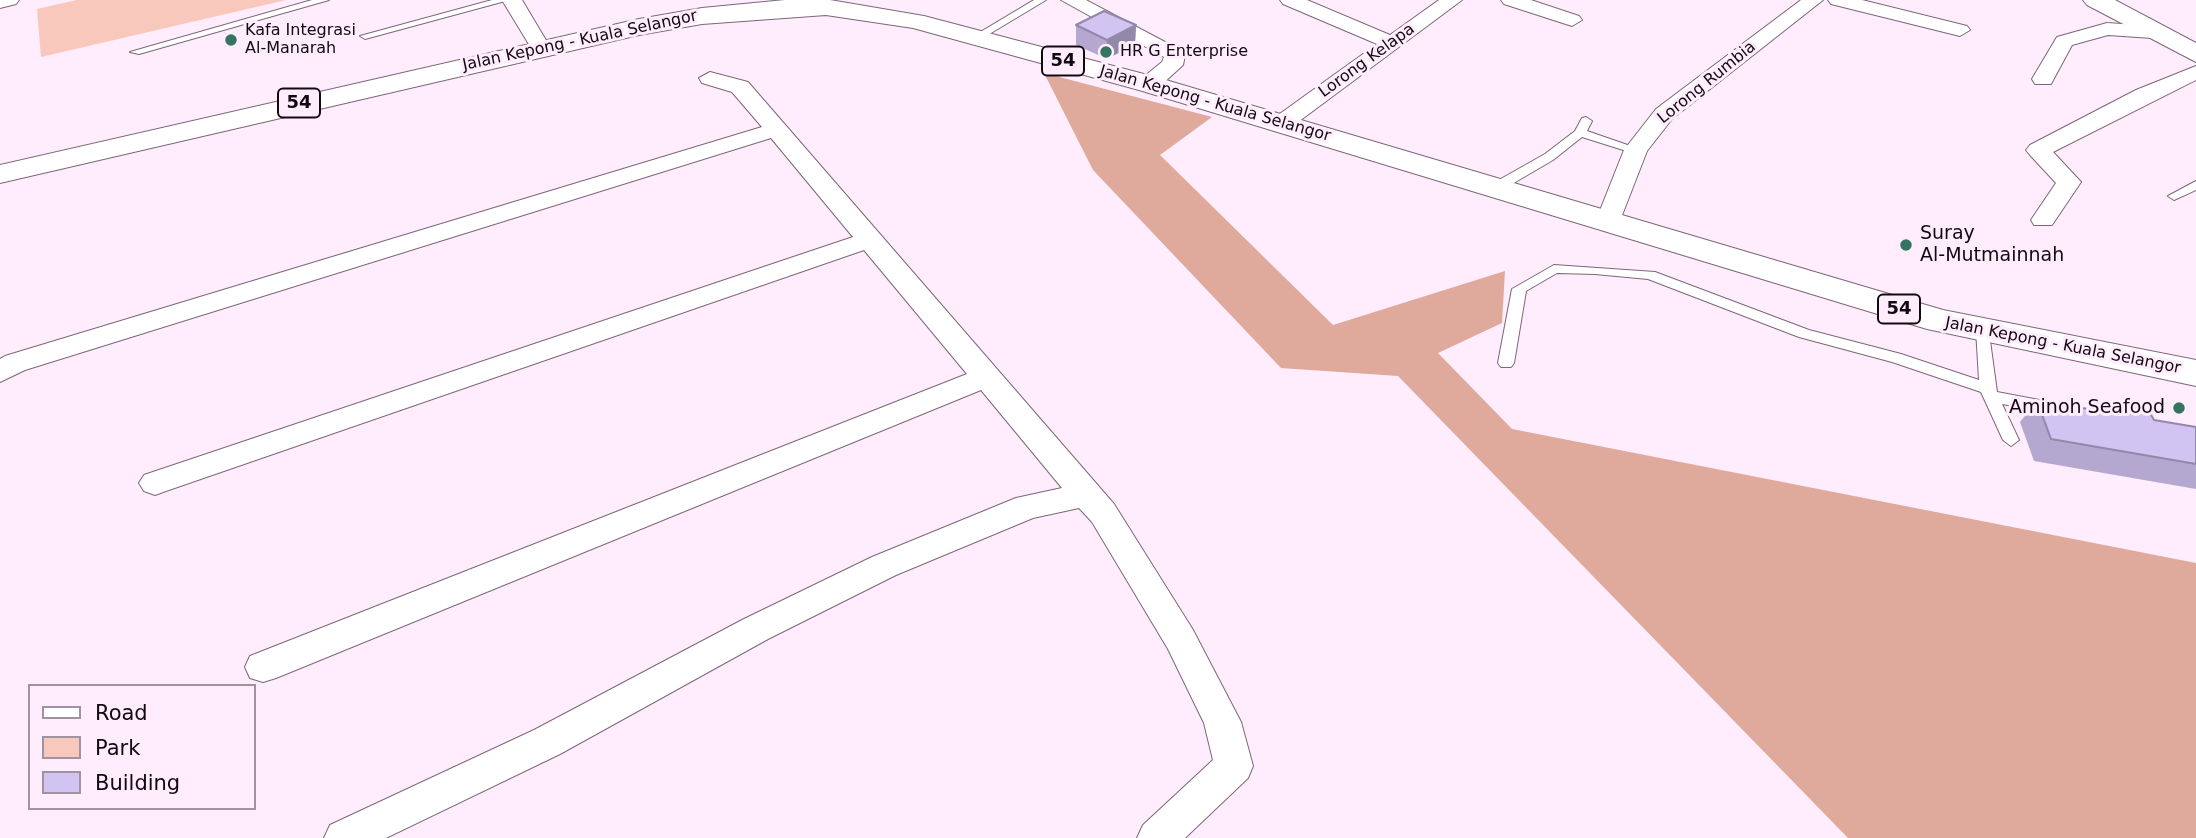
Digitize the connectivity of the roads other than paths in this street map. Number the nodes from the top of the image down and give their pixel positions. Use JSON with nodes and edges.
{"nodes":[{"id":1,"x":9,"y":0,"type":"edge"},
{"id":2,"x":324,"y":0,"type":"edge"},
{"id":3,"x":504,"y":0,"type":"edge"},
{"id":4,"x":512,"y":0,"type":"edge"},
{"id":5,"x":1041,"y":0,"type":"edge"},
{"id":6,"x":1290,"y":0,"type":"edge"},
{"id":7,"x":1452,"y":0,"type":"edge"},
{"id":8,"x":1511,"y":0,"type":"edge"},
{"id":9,"x":1813,"y":0,"type":"edge"},
{"id":10,"x":1838,"y":0,"type":"edge"},
{"id":11,"x":2097,"y":1,"type":"edge"},
{"id":12,"x":0,"y":2,"type":"edge"},
{"id":13,"x":1083,"y":2,"type":"edge"},
{"id":14,"x":1572,"y":20,"type":"dead end"},
{"id":15,"x":1960,"y":30,"type":"dead end"},
{"id":16,"x":2152,"y":32,"type":"junction"},
{"id":17,"x":365,"y":36,"type":"dead end"},
{"id":18,"x":977,"y":37,"type":"junction"},
{"id":19,"x":1392,"y":43,"type":"junction"},
{"id":20,"x":540,"y":47,"type":"junction"},
{"id":21,"x":135,"y":52,"type":"dead end"},
{"id":22,"x":2196,"y":54,"type":"edge"},
{"id":23,"x":2196,"y":72,"type":"edge"},
{"id":24,"x":710,"y":78,"type":"dead end"},
{"id":25,"x":2043,"y":79,"type":"dead end"},
{"id":26,"x":1149,"y":85,"type":"junction"},
{"id":27,"x":1282,"y":123,"type":"junction"},
{"id":28,"x":775,"y":130,"type":"junction"},
{"id":29,"x":1636,"y":150,"type":"junction"},
{"id":30,"x":0,"y":175,"type":"edge"},
{"id":31,"x":2196,"y":185,"type":"edge"},
{"id":32,"x":1495,"y":188,"type":"junction"},
{"id":33,"x":2174,"y":196,"type":"dead end"},
{"id":34,"x":2043,"y":220,"type":"dead end"},
{"id":35,"x":1607,"y":223,"type":"junction"},
{"id":36,"x":869,"y":240,"type":"junction"},
{"id":37,"x":1983,"y":329,"type":"junction"},
{"id":38,"x":1506,"y":363,"type":"dead end"},
{"id":39,"x":0,"y":372,"type":"edge"},
{"id":40,"x":2196,"y":373,"type":"edge"},
{"id":41,"x":986,"y":377,"type":"junction"},
{"id":42,"x":1989,"y":392,"type":"junction"},
{"id":43,"x":2072,"y":411,"type":"edge"},
{"id":44,"x":2011,"y":440,"type":"dead end"},
{"id":45,"x":155,"y":484,"type":"dead end"},
{"id":46,"x":1086,"y":495,"type":"junction"},
{"id":47,"x":263,"y":667,"type":"dead end"},
{"id":48,"x":344,"y":838,"type":"edge"},
{"id":49,"x":1157,"y":838,"type":"edge"}],
"edges":[{"from":1,"to":12,"type":"street"},
{"from":2,"to":21,"type":"lane"},
{"from":3,"to":17,"type":"lane"},
{"from":4,"to":20,"type":"street"},
{"from":5,"to":18,"type":"lane"},
{"from":6,"to":19,"type":"street"},
{"from":7,"to":19,"type":"street","name":"Lorong Kelapa"},
{"from":8,"to":14,"type":"street"},
{"from":9,"to":29,"type":"street","name":"Lorong Rumbia"},
{"from":10,"to":15,"type":"street"},
{"from":11,"to":16,"type":"main road"},
{"from":13,"to":26,"type":"street"},
{"from":16,"to":22,"type":"main road"},
{"from":16,"to":25,"type":"street"},
{"from":18,"to":20,"type":"main road","name":"Jalan Kepong - Kuala Selangor","number":"54"},
{"from":18,"to":26,"type":"main road","name":"Jalan Kepong - Kuala Selangor","number":"54"},
{"from":19,"to":27,"type":"street","name":"Lorong Kelapa"},
{"from":20,"to":30,"type":"main road","name":"Jalan Kepong - Kuala Selangor","number":"54"},
{"from":23,"to":34,"type":"street"},
{"from":24,"to":28,"type":"street"},
{"from":26,"to":27,"type":"main road","name":"Jalan Kepong - Kuala Selangor","number":"54"},
{"from":27,"to":32,"type":"main road","name":"Jalan Kepong - Kuala Selangor","number":"54"},
{"from":28,"to":36,"type":"street"},
{"from":28,"to":39,"type":"street"},
{"from":29,"to":32,"type":"lane"},
{"from":29,"to":35,"type":"street","name":"Lorong Rumbia"},
{"from":31,"to":33,"type":"lane"},
{"from":32,"to":35,"type":"main road","name":"Jalan Kepong - Kuala Selangor","number":"54"},
{"from":35,"to":37,"type":"main road","name":"Jalan Kepong - Kuala Selangor","number":"54"},
{"from":36,"to":41,"type":"street"},
{"from":36,"to":45,"type":"street"},
{"from":37,"to":40,"type":"main road","name":"Jalan Kepong - Kuala Selangor","number":"54"},
{"from":37,"to":42,"type":"lane"},
{"from":38,"to":42,"type":"lane"},
{"from":41,"to":46,"type":"street"},
{"from":41,"to":47,"type":"street"},
{"from":42,"to":43,"type":"lane"},
{"from":42,"to":44,"type":"lane"},
{"from":46,"to":48,"type":"street"},
{"from":46,"to":49,"type":"street"}]}
